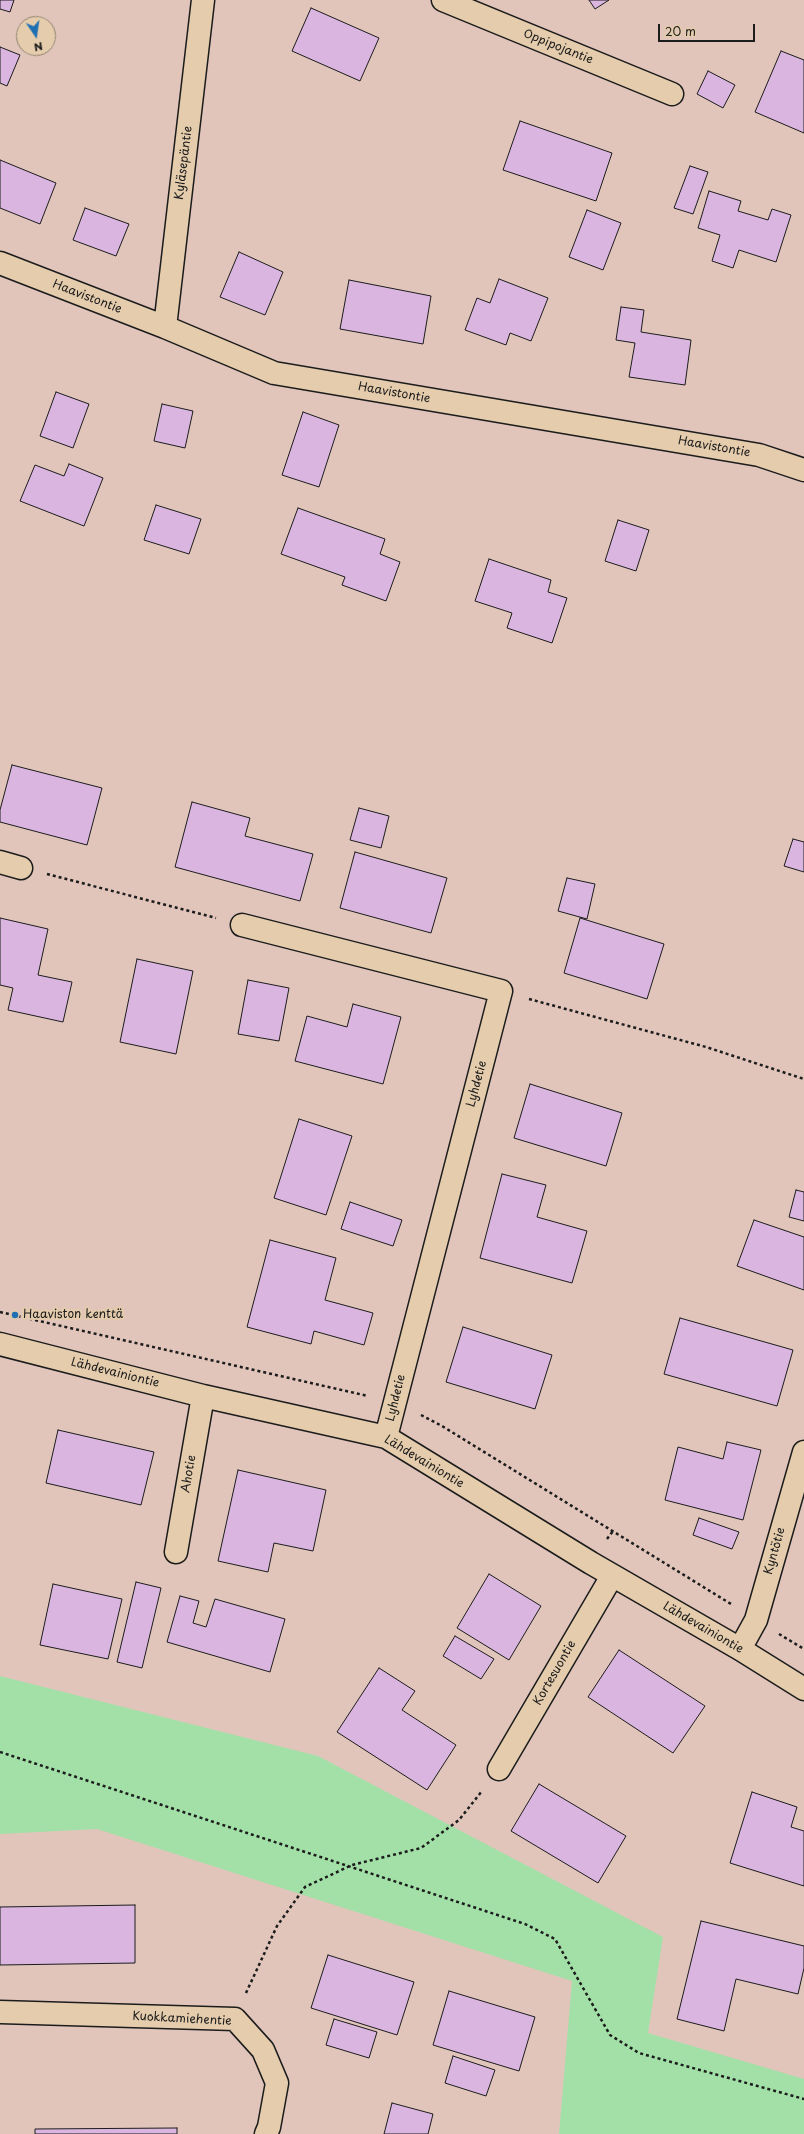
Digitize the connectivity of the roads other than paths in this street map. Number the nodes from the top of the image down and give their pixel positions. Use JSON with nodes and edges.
{"nodes":[{"id":1,"x":203,"y":0,"type":"edge"},
{"id":2,"x":443,"y":0,"type":"edge"},
{"id":3,"x":672,"y":94,"type":"dead end"},
{"id":4,"x":0,"y":263,"type":"edge"},
{"id":5,"x":165,"y":327,"type":"junction"},
{"id":6,"x":804,"y":470,"type":"edge"},
{"id":7,"x":0,"y":862,"type":"edge"},
{"id":8,"x":21,"y":868,"type":"road end"},
{"id":9,"x":242,"y":925,"type":"road end"},
{"id":10,"x":0,"y":1344,"type":"edge"},
{"id":11,"x":203,"y":1396,"type":"junction"},
{"id":12,"x":386,"y":1437,"type":"junction"},
{"id":13,"x":804,"y":1452,"type":"edge"},
{"id":14,"x":176,"y":1552,"type":"dead end"},
{"id":15,"x":612,"y":1576,"type":"junction"},
{"id":16,"x":740,"y":1648,"type":"junction"},
{"id":17,"x":804,"y":1689,"type":"edge"},
{"id":18,"x":498,"y":1769,"type":"road end"},
{"id":19,"x":0,"y":2012,"type":"edge"},
{"id":20,"x":266,"y":2134,"type":"edge"}],
"edges":[{"from":1,"to":5,"type":"street","name":"Kyläsepäntie"},
{"from":2,"to":3,"type":"street","name":"Oppipojantie"},
{"from":4,"to":5,"type":"street","name":"Haavistontie"},
{"from":5,"to":6,"type":"street","name":"Haavistontie"},
{"from":7,"to":8,"type":"street"},
{"from":9,"to":12,"type":"street","name":"Lyhdetie"},
{"from":10,"to":11,"type":"street","name":"Lähdevainiontie"},
{"from":11,"to":12,"type":"street","name":"Lähdevainiontie"},
{"from":11,"to":14,"type":"street","name":"Ahotie"},
{"from":12,"to":15,"type":"street","name":"Lähdevainiontie"},
{"from":13,"to":16,"type":"street","name":"Kyntötie"},
{"from":15,"to":16,"type":"street","name":"Lähdevainiontie"},
{"from":15,"to":18,"type":"street","name":"Kortesuontie"},
{"from":16,"to":17,"type":"street","name":"Lähdevainiontie"},
{"from":19,"to":20,"type":"street","name":"Kuokkamiehentie"}]}
